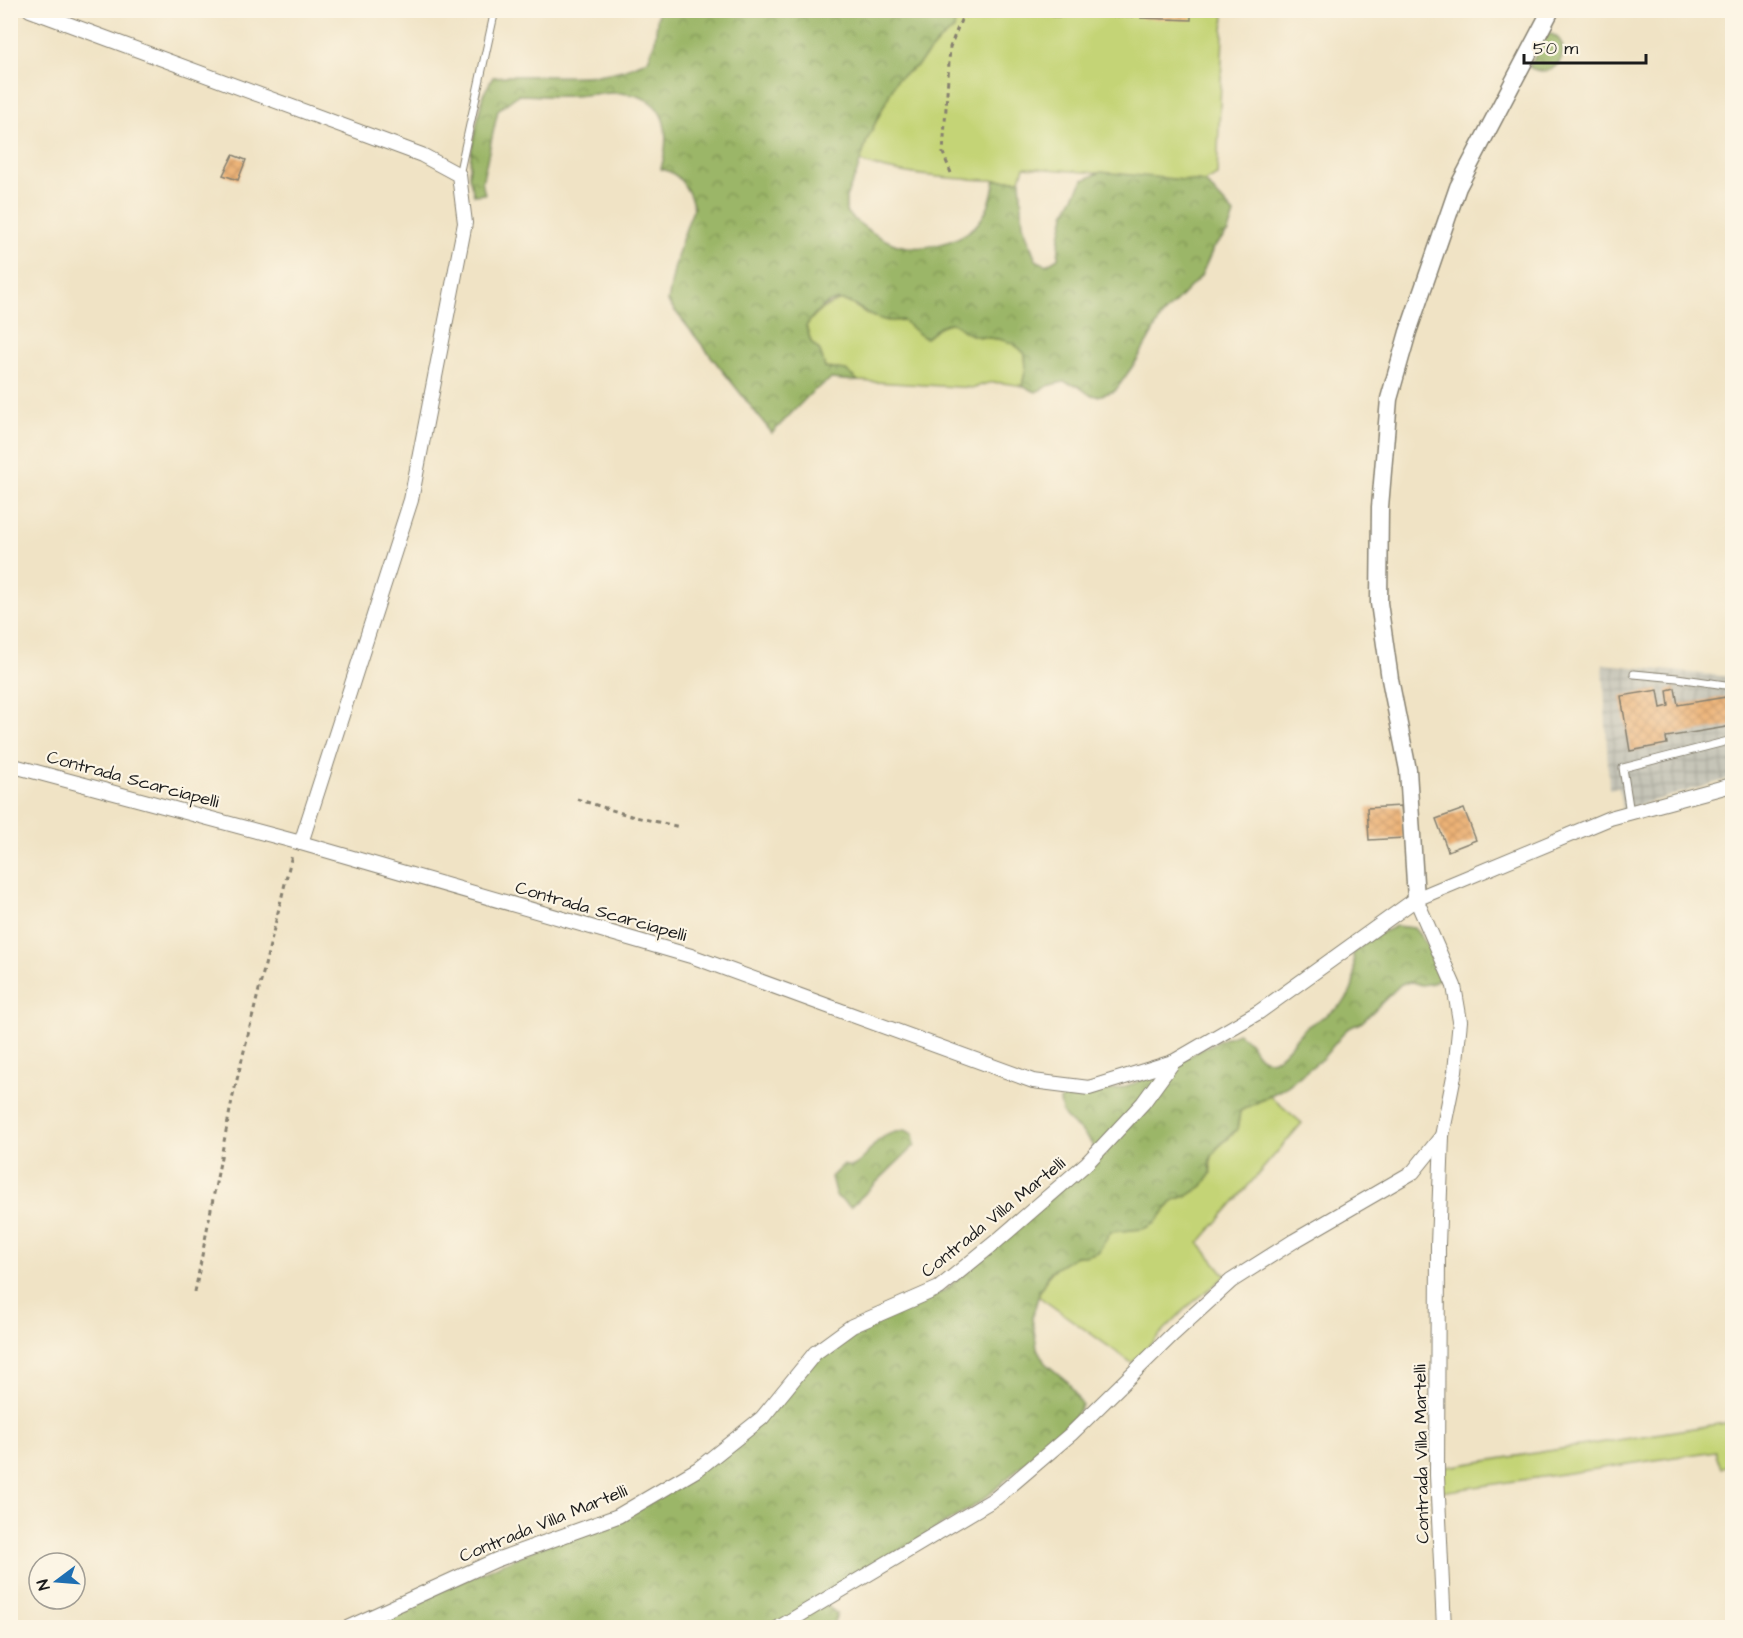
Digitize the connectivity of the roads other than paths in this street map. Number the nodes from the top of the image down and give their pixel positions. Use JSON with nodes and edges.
{"nodes":[{"id":1,"x":30,"y":10,"type":"edge"},
{"id":2,"x":495,"y":10,"type":"edge"},
{"id":3,"x":1040,"y":10,"type":"edge"},
{"id":4,"x":1551,"y":10,"type":"edge"},
{"id":5,"x":1132,"y":13,"type":"dead end"},
{"id":6,"x":459,"y":175,"type":"junction"},
{"id":7,"x":1634,"y":674,"type":"dead end"},
{"id":8,"x":1732,"y":686,"type":"edge"},
{"id":9,"x":1732,"y":740,"type":"edge"},
{"id":10,"x":10,"y":765,"type":"edge"},
{"id":11,"x":1732,"y":785,"type":"edge"},
{"id":12,"x":1630,"y":813,"type":"junction"},
{"id":13,"x":298,"y":842,"type":"junction"},
{"id":14,"x":1416,"y":899,"type":"junction"},
{"id":15,"x":1173,"y":1062,"type":"junction"},
{"id":16,"x":1442,"y":1136,"type":"junction"},
{"id":17,"x":347,"y":1628,"type":"edge"},
{"id":18,"x":778,"y":1628,"type":"edge"},
{"id":19,"x":1444,"y":1628,"type":"edge"}],
"edges":[{"from":1,"to":6,"type":"street"},
{"from":2,"to":6,"type":"lane"},
{"from":3,"to":5,"type":"lane"},
{"from":4,"to":14,"type":"street"},
{"from":6,"to":13,"type":"street"},
{"from":7,"to":8,"type":"lane"},
{"from":9,"to":12,"type":"lane"},
{"from":10,"to":13,"type":"street","name":"Contrada Scarciapelli"},
{"from":11,"to":12,"type":"street"},
{"from":12,"to":14,"type":"street"},
{"from":13,"to":15,"type":"street","name":"Contrada Scarciapelli"},
{"from":14,"to":15,"type":"street","name":"Contrada Villa Martelli"},
{"from":14,"to":16,"type":"street","name":"Contrada Villa Martelli"},
{"from":15,"to":17,"type":"street","name":"Contrada Villa Martelli"},
{"from":16,"to":18,"type":"street","name":"Contrada Villa Martelli"},
{"from":16,"to":19,"type":"street","name":"Contrada Villa Martelli"}]}
